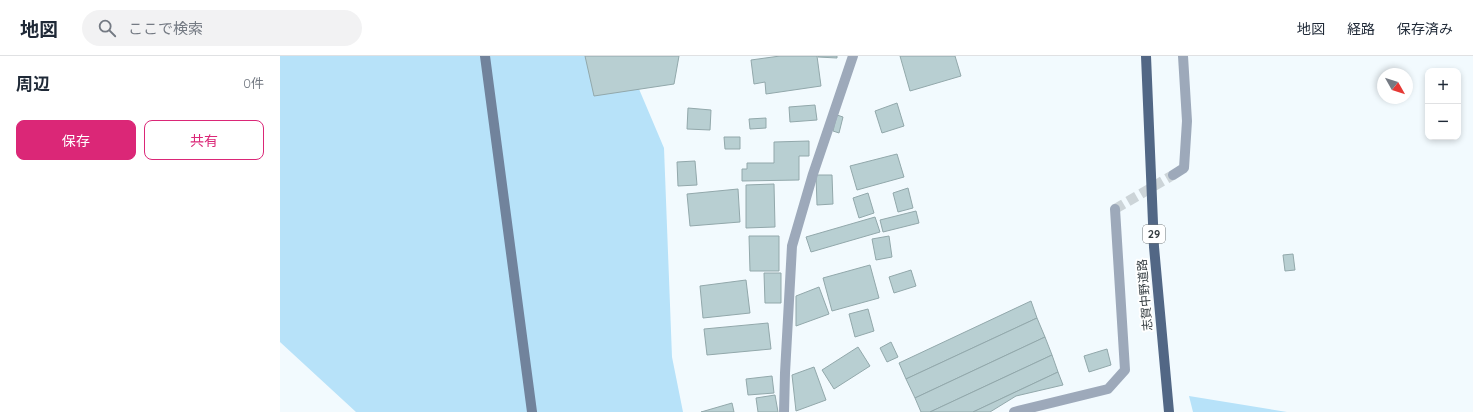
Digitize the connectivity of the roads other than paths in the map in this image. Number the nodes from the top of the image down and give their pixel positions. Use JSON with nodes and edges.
{"nodes":[{"id":1,"x":485,"y":56,"type":"edge"},
{"id":2,"x":853,"y":56,"type":"edge"},
{"id":3,"x":1146,"y":56,"type":"edge"},
{"id":4,"x":1183,"y":56,"type":"edge"},
{"id":5,"x":1173,"y":175,"type":"tunnel mouth"},
{"id":6,"x":1115,"y":209,"type":"dead end"},
{"id":7,"x":532,"y":412,"type":"edge"},
{"id":8,"x":784,"y":412,"type":"edge"},
{"id":9,"x":1014,"y":412,"type":"edge"},
{"id":10,"x":1169,"y":412,"type":"edge"}],
"edges":[{"from":1,"to":7,"type":"street"},
{"from":2,"to":8,"type":"street"},
{"from":3,"to":10,"type":"main road","name":"志賀中野道路","number":"29"},
{"from":4,"to":5,"type":"street"},
{"from":6,"to":9,"type":"street"}]}
